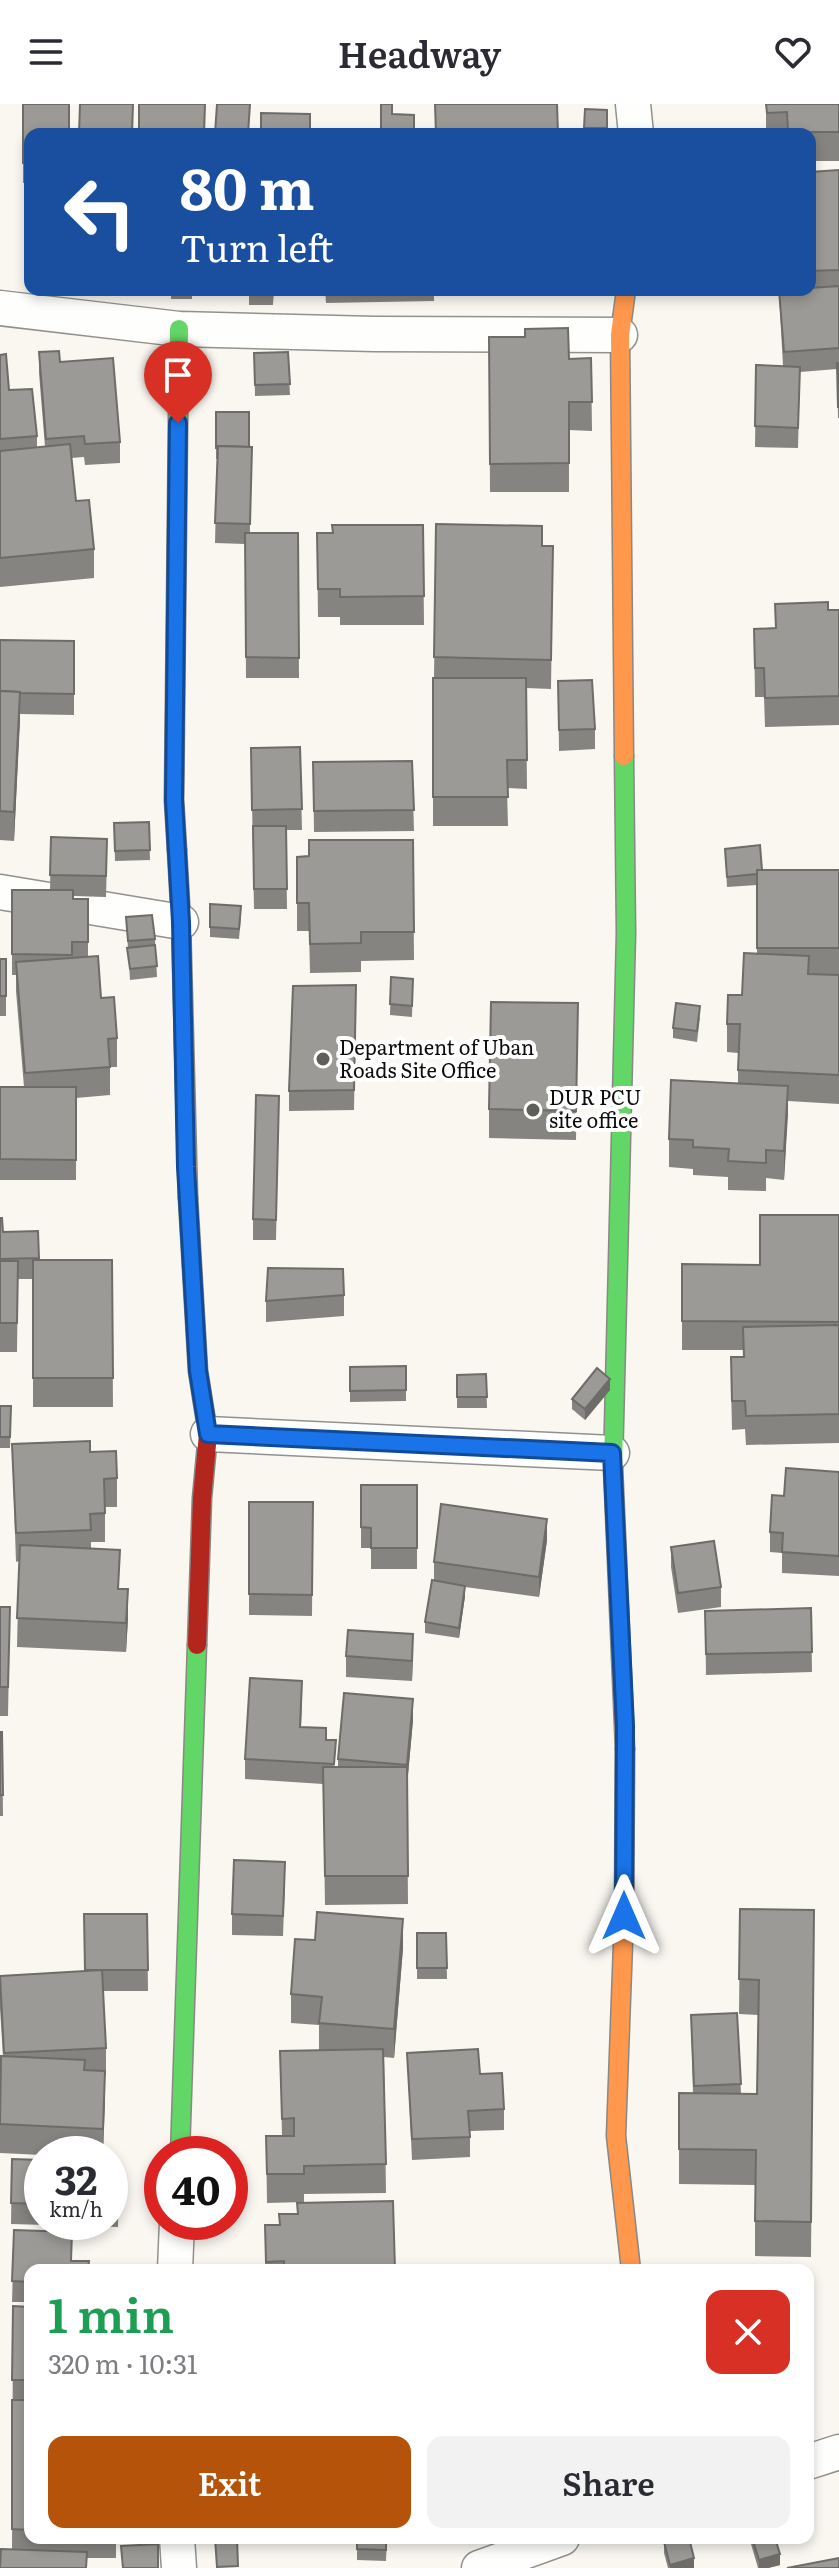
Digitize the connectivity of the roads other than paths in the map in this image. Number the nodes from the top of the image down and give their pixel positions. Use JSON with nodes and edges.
{"nodes":[{"id":1,"x":633,"y":104,"type":"edge"},
{"id":2,"x":635,"y":128,"type":"edge"},
{"id":3,"x":625,"y":296,"type":"edge"},
{"id":4,"x":0,"y":308,"type":"edge"},
{"id":5,"x":179,"y":329,"type":"junction"},
{"id":6,"x":620,"y":335,"type":"junction"},
{"id":7,"x":0,"y":892,"type":"edge"},
{"id":8,"x":181,"y":922,"type":"junction"},
{"id":9,"x":208,"y":1434,"type":"junction"},
{"id":10,"x":612,"y":1453,"type":"junction"},
{"id":11,"x":181,"y":2136,"type":"edge"},
{"id":12,"x":176,"y":2240,"type":"edge"},
{"id":13,"x":175,"y":2264,"type":"edge"},
{"id":14,"x":630,"y":2264,"type":"edge"},
{"id":15,"x":839,"y":2452,"type":"edge"},
{"id":16,"x":814,"y":2460,"type":"edge"},
{"id":17,"x":177,"y":2544,"type":"edge"},
{"id":18,"x":545,"y":2544,"type":"edge"},
{"id":19,"x":179,"y":2568,"type":"edge"},
{"id":20,"x":479,"y":2568,"type":"edge"}],
"edges":[{"from":1,"to":2,"type":"street"},
{"from":3,"to":6,"type":"street"},
{"from":4,"to":5,"type":"street"},
{"from":5,"to":6,"type":"street"},
{"from":5,"to":8,"type":"street"},
{"from":6,"to":10,"type":"street"},
{"from":7,"to":8,"type":"street"},
{"from":8,"to":9,"type":"street"},
{"from":9,"to":10,"type":"street"},
{"from":9,"to":11,"type":"street"},
{"from":10,"to":14,"type":"street"},
{"from":12,"to":13,"type":"street"},
{"from":15,"to":16,"type":"street"},
{"from":17,"to":19,"type":"street"},
{"from":18,"to":20,"type":"street"}]}
